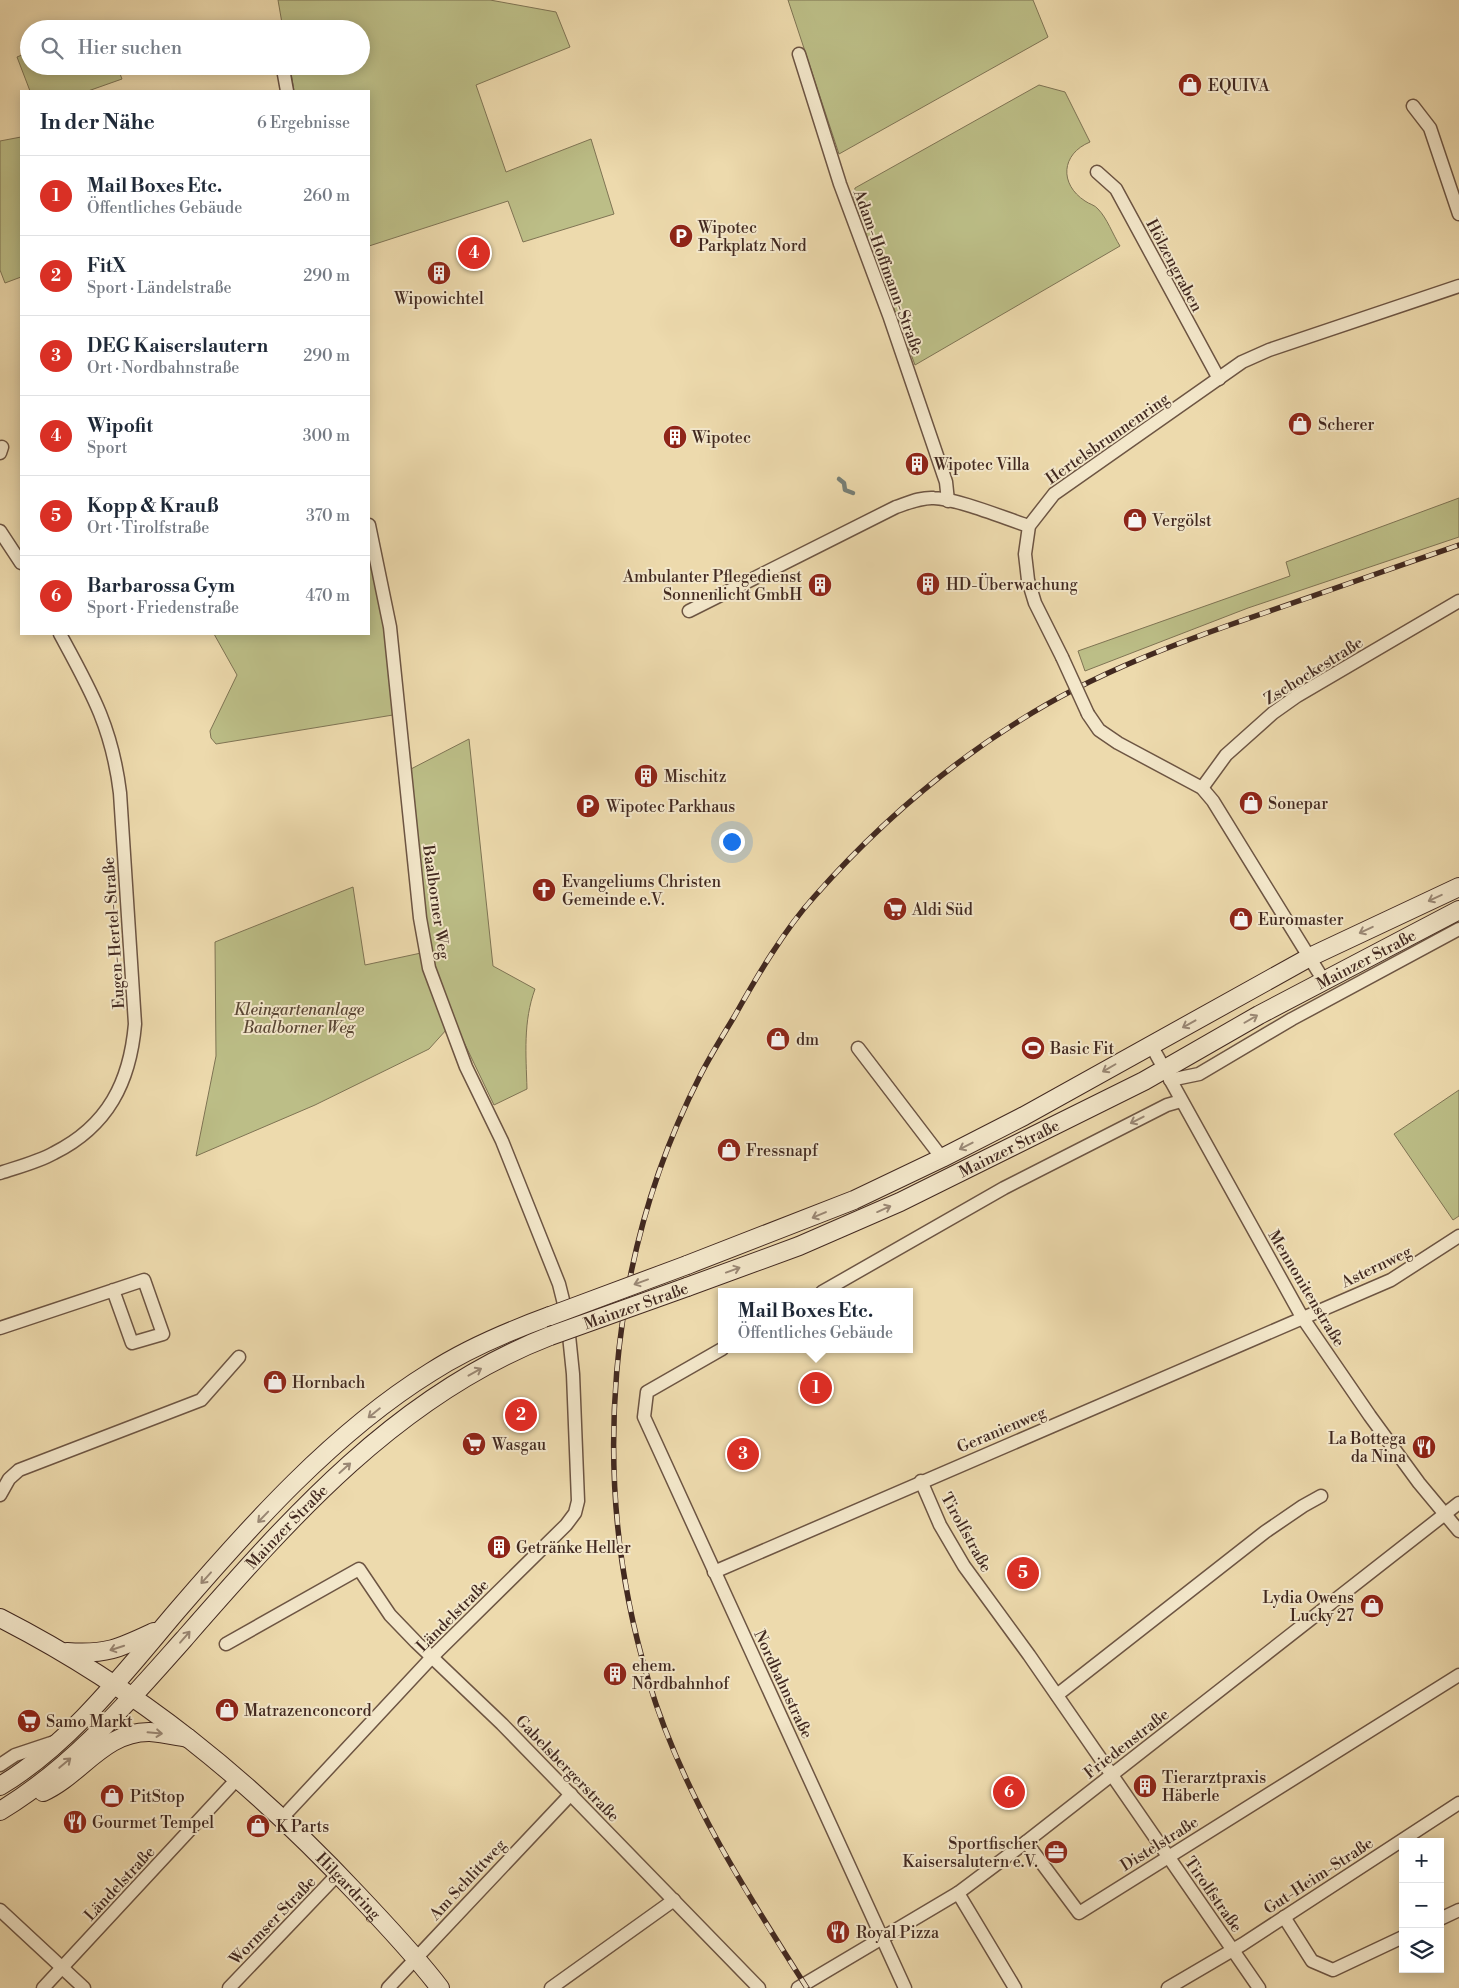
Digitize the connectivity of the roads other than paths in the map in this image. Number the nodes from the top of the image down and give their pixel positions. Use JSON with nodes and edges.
{"nodes":[{"id":1,"x":799,"y":54,"type":"dead end"},
{"id":2,"x":284,"y":75,"type":"edge"},
{"id":3,"x":287,"y":90,"type":"edge"},
{"id":4,"x":1413,"y":106,"type":"dead end"},
{"id":5,"x":1096,"y":172,"type":"dead end"},
{"id":6,"x":1459,"y":214,"type":"edge"},
{"id":7,"x":1459,"y":286,"type":"edge"},
{"id":8,"x":1219,"y":379,"type":"junction"},
{"id":9,"x":948,"y":501,"type":"junction"},
{"id":10,"x":1029,"y":526,"type":"junction"},
{"id":11,"x":370,"y":530,"type":"edge"},
{"id":12,"x":0,"y":531,"type":"edge"},
{"id":13,"x":20,"y":561,"type":"edge"},
{"id":14,"x":1459,"y":601,"type":"edge"},
{"id":15,"x":688,"y":611,"type":"dead end"},
{"id":16,"x":61,"y":635,"type":"edge"},
{"id":17,"x":1202,"y":788,"type":"junction"},
{"id":18,"x":1459,"y":887,"type":"edge"},
{"id":19,"x":1459,"y":910,"type":"edge"},
{"id":20,"x":1459,"y":929,"type":"edge"},
{"id":21,"x":1310,"y":957,"type":"junction"},
{"id":22,"x":1324,"y":981,"type":"junction"},
{"id":23,"x":1151,"y":1045,"type":"junction"},
{"id":24,"x":858,"y":1048,"type":"dead end"},
{"id":25,"x":1168,"y":1075,"type":"junction"},
{"id":26,"x":1181,"y":1101,"type":"junction"},
{"id":27,"x":942,"y":1158,"type":"junction"},
{"id":28,"x":0,"y":1173,"type":"edge"},
{"id":29,"x":1459,"y":1236,"type":"edge"},
{"id":30,"x":829,"y":1288,"type":"edge"},
{"id":31,"x":113,"y":1290,"type":"junction"},
{"id":32,"x":1302,"y":1316,"type":"junction"},
{"id":33,"x":0,"y":1328,"type":"edge"},
{"id":34,"x":571,"y":1349,"type":"joint"},
{"id":35,"x":718,"y":1351,"type":"edge"},
{"id":36,"x":239,"y":1357,"type":"dead end"},
{"id":37,"x":921,"y":1482,"type":"junction"},
{"id":38,"x":0,"y":1495,"type":"edge"},
{"id":39,"x":1321,"y":1496,"type":"dead end"},
{"id":40,"x":1459,"y":1503,"type":"edge"},
{"id":41,"x":1446,"y":1513,"type":"junction"},
{"id":42,"x":1459,"y":1532,"type":"edge"},
{"id":43,"x":714,"y":1572,"type":"junction"},
{"id":44,"x":0,"y":1618,"type":"edge"},
{"id":45,"x":162,"y":1629,"type":"junction"},
{"id":46,"x":226,"y":1644,"type":"dead end"},
{"id":47,"x":62,"y":1652,"type":"junction"},
{"id":48,"x":433,"y":1656,"type":"junction"},
{"id":49,"x":1459,"y":1675,"type":"edge"},
{"id":50,"x":114,"y":1683,"type":"junction"},
{"id":51,"x":1056,"y":1695,"type":"junction"},
{"id":52,"x":134,"y":1696,"type":"junction"},
{"id":53,"x":191,"y":1738,"type":"junction"},
{"id":54,"x":57,"y":1741,"type":"junction"},
{"id":55,"x":0,"y":1765,"type":"edge"},
{"id":56,"x":1112,"y":1775,"type":"junction"},
{"id":57,"x":238,"y":1778,"type":"junction"},
{"id":58,"x":0,"y":1786,"type":"edge"},
{"id":59,"x":571,"y":1794,"type":"junction"},
{"id":60,"x":1459,"y":1803,"type":"edge"},
{"id":61,"x":7,"y":1806,"type":"edge"},
{"id":62,"x":282,"y":1818,"type":"junction"},
{"id":63,"x":1026,"y":1842,"type":"junction"},
{"id":64,"x":1168,"y":1856,"type":"junction"},
{"id":65,"x":338,"y":1874,"type":"junction"},
{"id":66,"x":958,"y":1893,"type":"junction"},
{"id":67,"x":674,"y":1900,"type":"junction"},
{"id":68,"x":0,"y":1910,"type":"edge"},
{"id":69,"x":1459,"y":1910,"type":"edge"},
{"id":70,"x":1284,"y":1917,"type":"junction"},
{"id":71,"x":1444,"y":1917,"type":"edge"},
{"id":72,"x":880,"y":1938,"type":"junction"},
{"id":73,"x":1399,"y":1939,"type":"edge"},
{"id":74,"x":1233,"y":1950,"type":"junction"},
{"id":75,"x":416,"y":1957,"type":"junction"},
{"id":76,"x":62,"y":1968,"type":"junction"},
{"id":77,"x":43,"y":1988,"type":"edge"},
{"id":78,"x":84,"y":1988,"type":"edge"},
{"id":79,"x":229,"y":1988,"type":"edge"},
{"id":80,"x":388,"y":1988,"type":"edge"},
{"id":81,"x":440,"y":1988,"type":"edge"},
{"id":82,"x":551,"y":1988,"type":"edge"},
{"id":83,"x":759,"y":1988,"type":"edge"},
{"id":84,"x":798,"y":1988,"type":"edge"},
{"id":85,"x":905,"y":1988,"type":"edge"},
{"id":86,"x":1015,"y":1988,"type":"edge"},
{"id":87,"x":1168,"y":1988,"type":"edge"},
{"id":88,"x":1259,"y":1988,"type":"edge"}],
"edges":[{"from":1,"to":9,"type":"street","name":"Adam-Hoffmann-Straße"},
{"from":2,"to":3,"type":"street"},
{"from":4,"to":6,"type":"street"},
{"from":5,"to":8,"type":"street","name":"Hölzengraben"},
{"from":7,"to":8,"type":"street","name":"Hertelsbrunnenring"},
{"from":8,"to":10,"type":"street","name":"Hertelsbrunnenring"},
{"from":9,"to":10,"type":"street"},
{"from":9,"to":15,"type":"street"},
{"from":10,"to":17,"type":"street","name":"Hertelsbrunnenring","bridge":true},
{"from":11,"to":34,"type":"street","name":"Baalborner Weg"},
{"from":12,"to":13,"type":"street"},
{"from":14,"to":17,"type":"street","name":"Zschockestraße"},
{"from":16,"to":28,"type":"street","name":"Eugen-Hertel-Straße"},
{"from":17,"to":21,"type":"street","name":"Hertelsbrunnenring"},
{"from":18,"to":21,"type":"main road","name":"Mainzer Straße","one_way":true},
{"from":19,"to":22,"type":"main road","name":"Mainzer Straße"},
{"from":20,"to":25,"type":"street","name":"Mainzer Straße"},
{"from":21,"to":22,"type":"street","name":"Hertelsbrunnenring"},
{"from":21,"to":23,"type":"main road","name":"Mainzer Straße","one_way":true},
{"from":25,"to":22,"type":"main road","name":"Mainzer Straße","one_way":true},
{"from":23,"to":25,"type":"street","name":"Mennonitenstraße"},
{"from":23,"to":27,"type":"main road","name":"Mainzer Straße","one_way":true},
{"from":24,"to":27,"type":"street","name":"Mainzer Straße"},
{"from":25,"to":26,"type":"street","name":"Mennonitenstraße"},
{"from":52,"to":25,"type":"main road","name":"Mainzer Straße","one_way":true,"bridge":true},
{"from":26,"to":30,"type":"street","name":"Mainzer Straße","one_way":true},
{"from":26,"to":32,"type":"street","name":"Mennonitenstraße"},
{"from":27,"to":45,"type":"main road","name":"Mainzer Straße","one_way":true,"bridge":true},
{"from":29,"to":32,"type":"street","name":"Asternweg"},
{"from":31,"to":31,"type":"street"},
{"from":31,"to":33,"type":"street"},
{"from":32,"to":37,"type":"street","name":"Geranienweg"},
{"from":32,"to":41,"type":"street","name":"Mennonitenstraße"},
{"from":34,"to":48,"type":"street","name":"Ländelstraße"},
{"from":35,"to":43,"type":"street","name":"Nordbahnstraße"},
{"from":36,"to":38,"type":"street"},
{"from":37,"to":43,"type":"street","name":"Geranienweg"},
{"from":37,"to":51,"type":"street","name":"Tirolfstraße"},
{"from":39,"to":51,"type":"street"},
{"from":40,"to":41,"type":"street","name":"Friedenstraße"},
{"from":41,"to":42,"type":"street","name":"Mennonitenstraße"},
{"from":41,"to":56,"type":"street","name":"Friedenstraße"},
{"from":43,"to":72,"type":"street","name":"Nordbahnstraße"},
{"from":44,"to":47,"type":"main road","name":"Hilgardring"},
{"from":45,"to":47,"type":"main road","one_way":true},
{"from":45,"to":50,"type":"main road","name":"Mainzer Straße"},
{"from":46,"to":48,"type":"street","name":"Gabelsbergerstraße"},
{"from":47,"to":50,"type":"main road","name":"Hilgardring"},
{"from":48,"to":59,"type":"street","name":"Gabelsbergerstraße"},
{"from":48,"to":62,"type":"street","name":"Ländelstraße"},
{"from":49,"to":64,"type":"street","name":"Distelstraße"},
{"from":50,"to":52,"type":"main road","name":"Hilgardring"},
{"from":50,"to":54,"type":"main road","name":"Mainzer Straße"},
{"from":51,"to":56,"type":"street","name":"Tirolfstraße"},
{"from":52,"to":53,"type":"main road","name":"Hilgardring"},
{"from":61,"to":52,"type":"main road","name":"Mainzer Straße","one_way":true},
{"from":53,"to":57,"type":"main road","name":"Hilgardring"},
{"from":61,"to":53,"type":"main road","one_way":true},
{"from":54,"to":55,"type":"street"},
{"from":54,"to":58,"type":"main road","name":"Mainzer Straße"},
{"from":56,"to":63,"type":"street","name":"Friedenstraße"},
{"from":56,"to":64,"type":"street","name":"Tirolfstraße"},
{"from":57,"to":62,"type":"main road","name":"Hilgardring"},
{"from":57,"to":76,"type":"street","name":"Ländelstraße"},
{"from":59,"to":67,"type":"street","name":"Gabelsbergerstraße"},
{"from":59,"to":75,"type":"street","name":"Am Schlittweg"},
{"from":60,"to":70,"type":"street","name":"Gut-Heim-Straße"},
{"from":62,"to":65,"type":"main road","name":"Hilgardring"},
{"from":63,"to":64,"type":"street","name":"Distelstraße"},
{"from":63,"to":66,"type":"street","name":"Friedenstraße"},
{"from":64,"to":74,"type":"street","name":"Tirolfstraße"},
{"from":65,"to":75,"type":"main road","name":"Hilgardring"},
{"from":65,"to":79,"type":"street","name":"Wormser Straße"},
{"from":66,"to":72,"type":"street","name":"Friedenstraße"},
{"from":66,"to":86,"type":"street"},
{"from":67,"to":82,"type":"street"},
{"from":67,"to":83,"type":"street","name":"Gabelsbergerstraße"},
{"from":68,"to":76,"type":"street"},
{"from":69,"to":71,"type":"street"},
{"from":70,"to":73,"type":"street"},
{"from":70,"to":74,"type":"street","name":"Gut-Heim-Straße"},
{"from":72,"to":84,"type":"street","name":"Friedenstraße"},
{"from":72,"to":85,"type":"street","name":"Nordbahnstraße"},
{"from":74,"to":87,"type":"street","name":"Gut-Heim-Straße"},
{"from":74,"to":88,"type":"street","name":"Tirolfstraße"},
{"from":75,"to":80,"type":"street","name":"Am Schlittweg"},
{"from":75,"to":81,"type":"main road","name":"Hilgardring"},
{"from":76,"to":77,"type":"street","name":"Ländelstraße"},
{"from":76,"to":78,"type":"street"}]}
